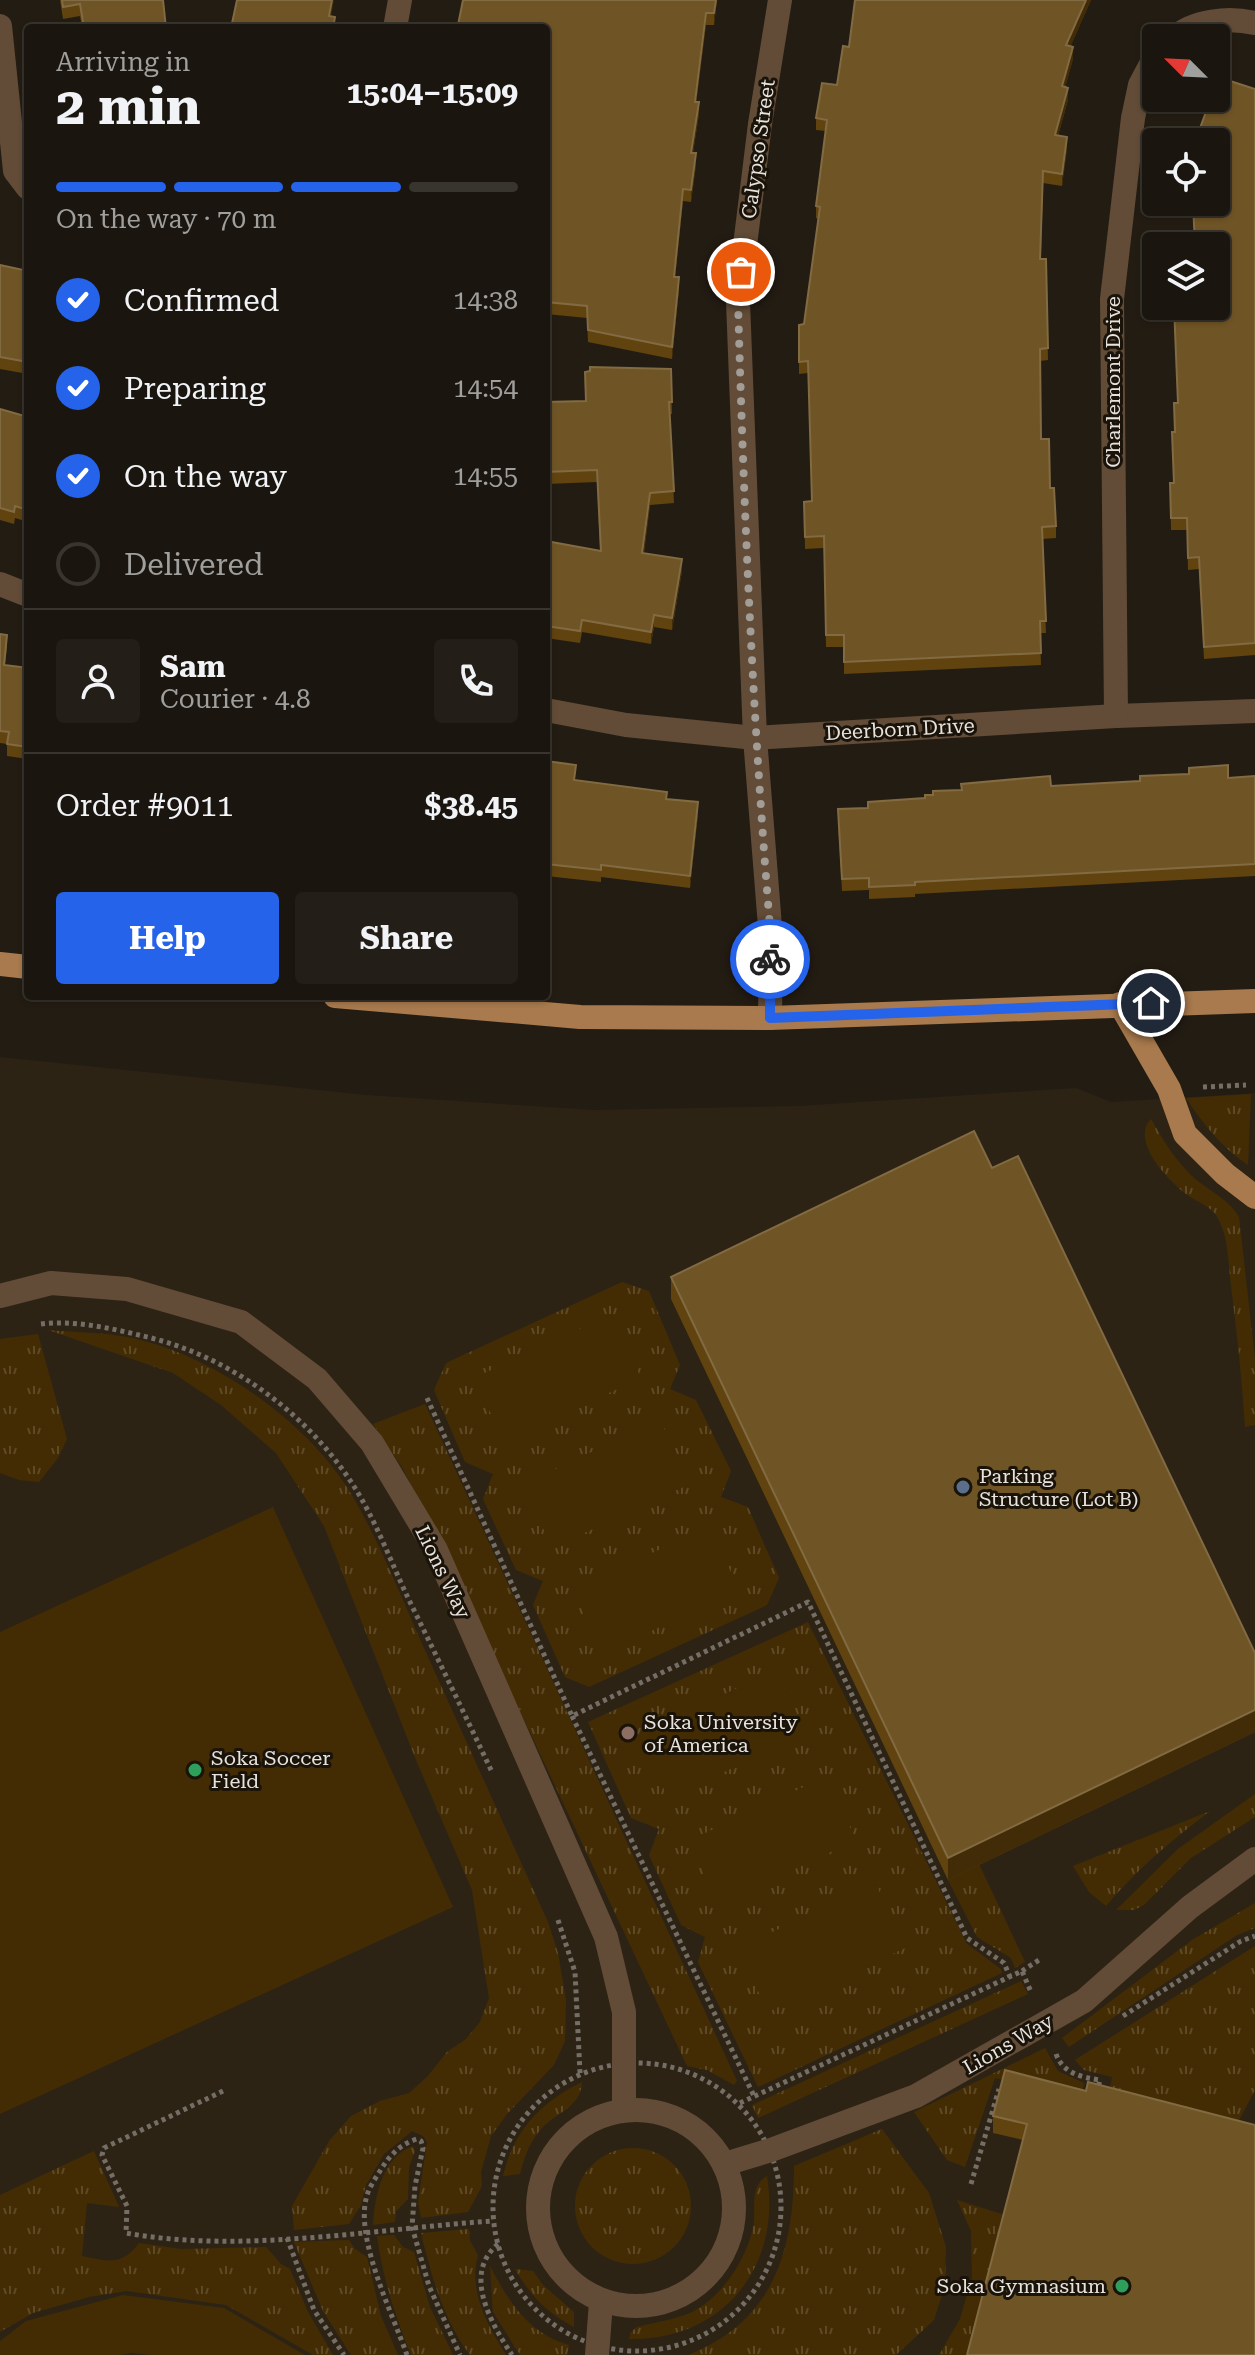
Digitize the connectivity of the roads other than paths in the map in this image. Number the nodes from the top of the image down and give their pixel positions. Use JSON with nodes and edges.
{"nodes":[{"id":1,"x":400,"y":0,"type":"edge"},
{"id":2,"x":780,"y":0,"type":"edge"},
{"id":3,"x":1255,"y":23,"type":"edge"},
{"id":4,"x":396,"y":24,"type":"edge"},
{"id":5,"x":1203,"y":24,"type":"edge"},
{"id":6,"x":0,"y":26,"type":"edge"},
{"id":7,"x":1142,"y":81,"type":"edge"},
{"id":8,"x":24,"y":183,"type":"edge"},
{"id":9,"x":0,"y":584,"type":"edge"},
{"id":10,"x":24,"y":593,"type":"edge"},
{"id":11,"x":550,"y":711,"type":"edge"},
{"id":12,"x":1255,"y":711,"type":"edge"},
{"id":13,"x":1116,"y":716,"type":"junction"},
{"id":14,"x":755,"y":738,"type":"junction"},
{"id":15,"x":0,"y":964,"type":"edge"},
{"id":16,"x":24,"y":967,"type":"edge"},
{"id":17,"x":382,"y":1000,"type":"edge"},
{"id":18,"x":1255,"y":1001,"type":"edge"},
{"id":19,"x":1120,"y":1004,"type":"junction"},
{"id":20,"x":770,"y":1018,"type":"junction"},
{"id":21,"x":1255,"y":1197,"type":"edge"},
{"id":22,"x":0,"y":1296,"type":"edge"},
{"id":23,"x":1255,"y":1859,"type":"edge"},
{"id":24,"x":624,"y":2109,"type":"junction"},
{"id":25,"x":725,"y":2164,"type":"junction"},
{"id":26,"x":601,"y":2302,"type":"junction"},
{"id":27,"x":597,"y":2351,"type":"edge"}],
"edges":[{"from":1,"to":4,"type":"street"},
{"from":2,"to":14,"type":"street","name":"Calypso Street"},
{"from":3,"to":5,"type":"street"},
{"from":6,"to":8,"type":"street"},
{"from":7,"to":13,"type":"street","name":"Charlemont Drive"},
{"from":9,"to":10,"type":"street"},
{"from":11,"to":14,"type":"street","name":"Deerborn Drive"},
{"from":12,"to":13,"type":"street","name":"Deerborn Drive"},
{"from":13,"to":14,"type":"street","name":"Deerborn Drive"},
{"from":14,"to":20,"type":"street","name":"Calypso Street"},
{"from":15,"to":16,"type":"main road"},
{"from":17,"to":20,"type":"main road"},
{"from":18,"to":19,"type":"main road"},
{"from":19,"to":20,"type":"main road"},
{"from":19,"to":21,"type":"main road"},
{"from":22,"to":24,"type":"street","name":"Lions Way"},
{"from":23,"to":25,"type":"street","name":"Lions Way"},
{"from":24,"to":25,"type":"street"},
{"from":24,"to":26,"type":"street"},
{"from":25,"to":26,"type":"street"},
{"from":26,"to":27,"type":"street"}]}
